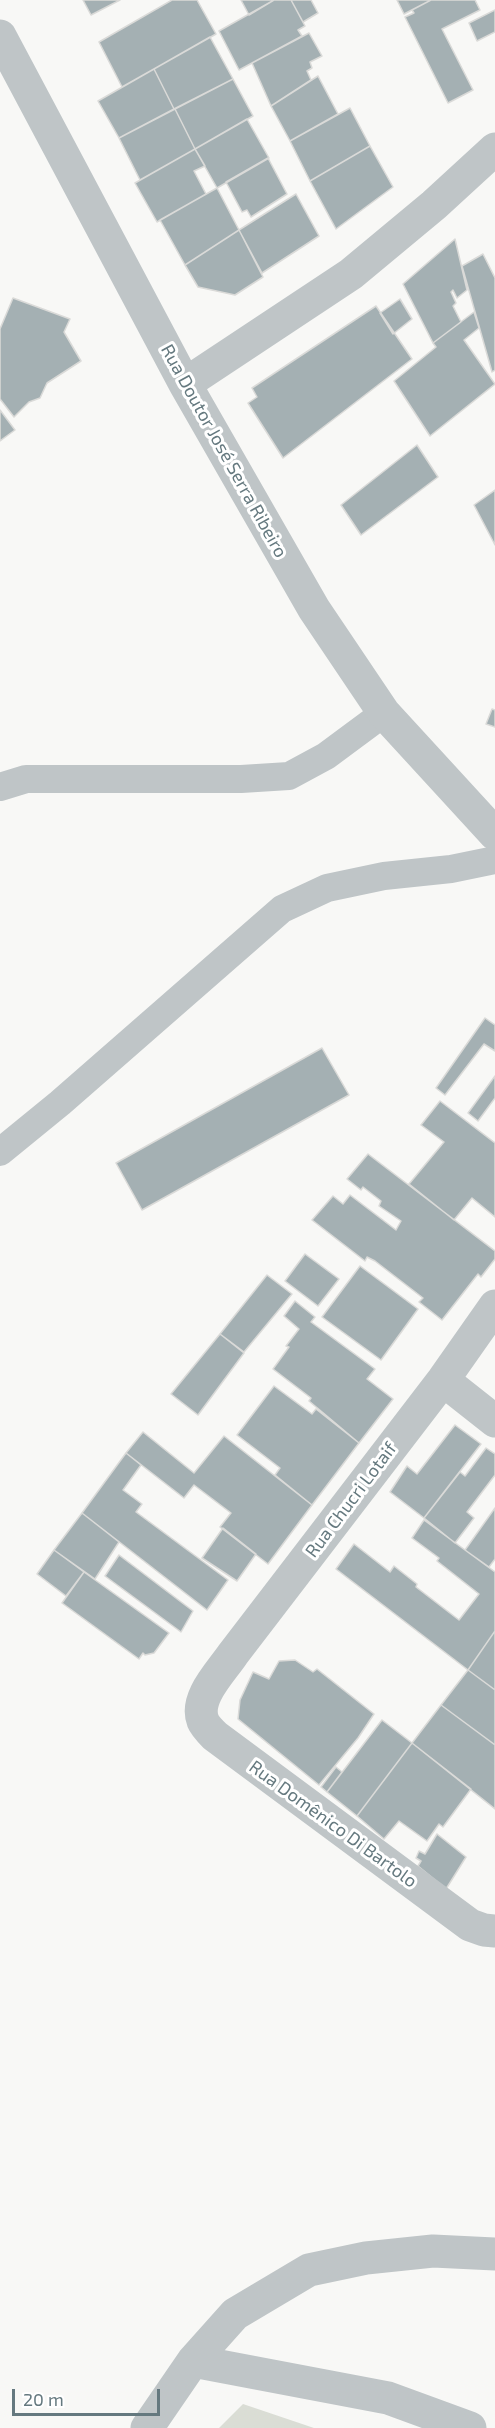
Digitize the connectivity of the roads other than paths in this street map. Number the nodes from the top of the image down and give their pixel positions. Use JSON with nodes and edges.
{"nodes":[{"id":1,"x":0,"y":36,"type":"edge"},
{"id":2,"x":10,"y":82,"type":"edge"},
{"id":3,"x":495,"y":148,"type":"edge"},
{"id":4,"x":185,"y":384,"type":"junction"},
{"id":5,"x":384,"y":713,"type":"junction"},
{"id":6,"x":0,"y":787,"type":"edge"},
{"id":7,"x":495,"y":834,"type":"edge"},
{"id":8,"x":495,"y":860,"type":"edge"},
{"id":9,"x":0,"y":1152,"type":"edge"},
{"id":10,"x":495,"y":1306,"type":"edge"},
{"id":11,"x":443,"y":1380,"type":"junction"},
{"id":12,"x":495,"y":1421,"type":"edge"},
{"id":13,"x":207,"y":1692,"type":"joint"},
{"id":14,"x":495,"y":1931,"type":"edge"},
{"id":15,"x":495,"y":2254,"type":"edge"},
{"id":16,"x":193,"y":2361,"type":"junction"},
{"id":17,"x":147,"y":2428,"type":"edge"},
{"id":18,"x":470,"y":2428,"type":"edge"}],
"edges":[{"from":1,"to":2,"type":"street","name":"Rua Doutor José Serra Ribeiro"},
{"from":2,"to":4,"type":"street","name":"Rua Doutor José Serra Ribeiro"},
{"from":3,"to":4,"type":"street"},
{"from":4,"to":5,"type":"street","name":"Rua Doutor José Serra Ribeiro"},
{"from":5,"to":6,"type":"lane"},
{"from":5,"to":7,"type":"street","name":"Rua Doutor José Serra Ribeiro"},
{"from":8,"to":9,"type":"lane"},
{"from":10,"to":11,"type":"street","name":"Rua Chucri Lotaif"},
{"from":11,"to":12,"type":"street"},
{"from":11,"to":13,"type":"street","name":"Rua Chucri Lotaif"},
{"from":13,"to":14,"type":"street","name":"Rua Domênico Di Bartolo"},
{"from":15,"to":16,"type":"street"},
{"from":16,"to":17,"type":"street"},
{"from":16,"to":18,"type":"street"}]}
